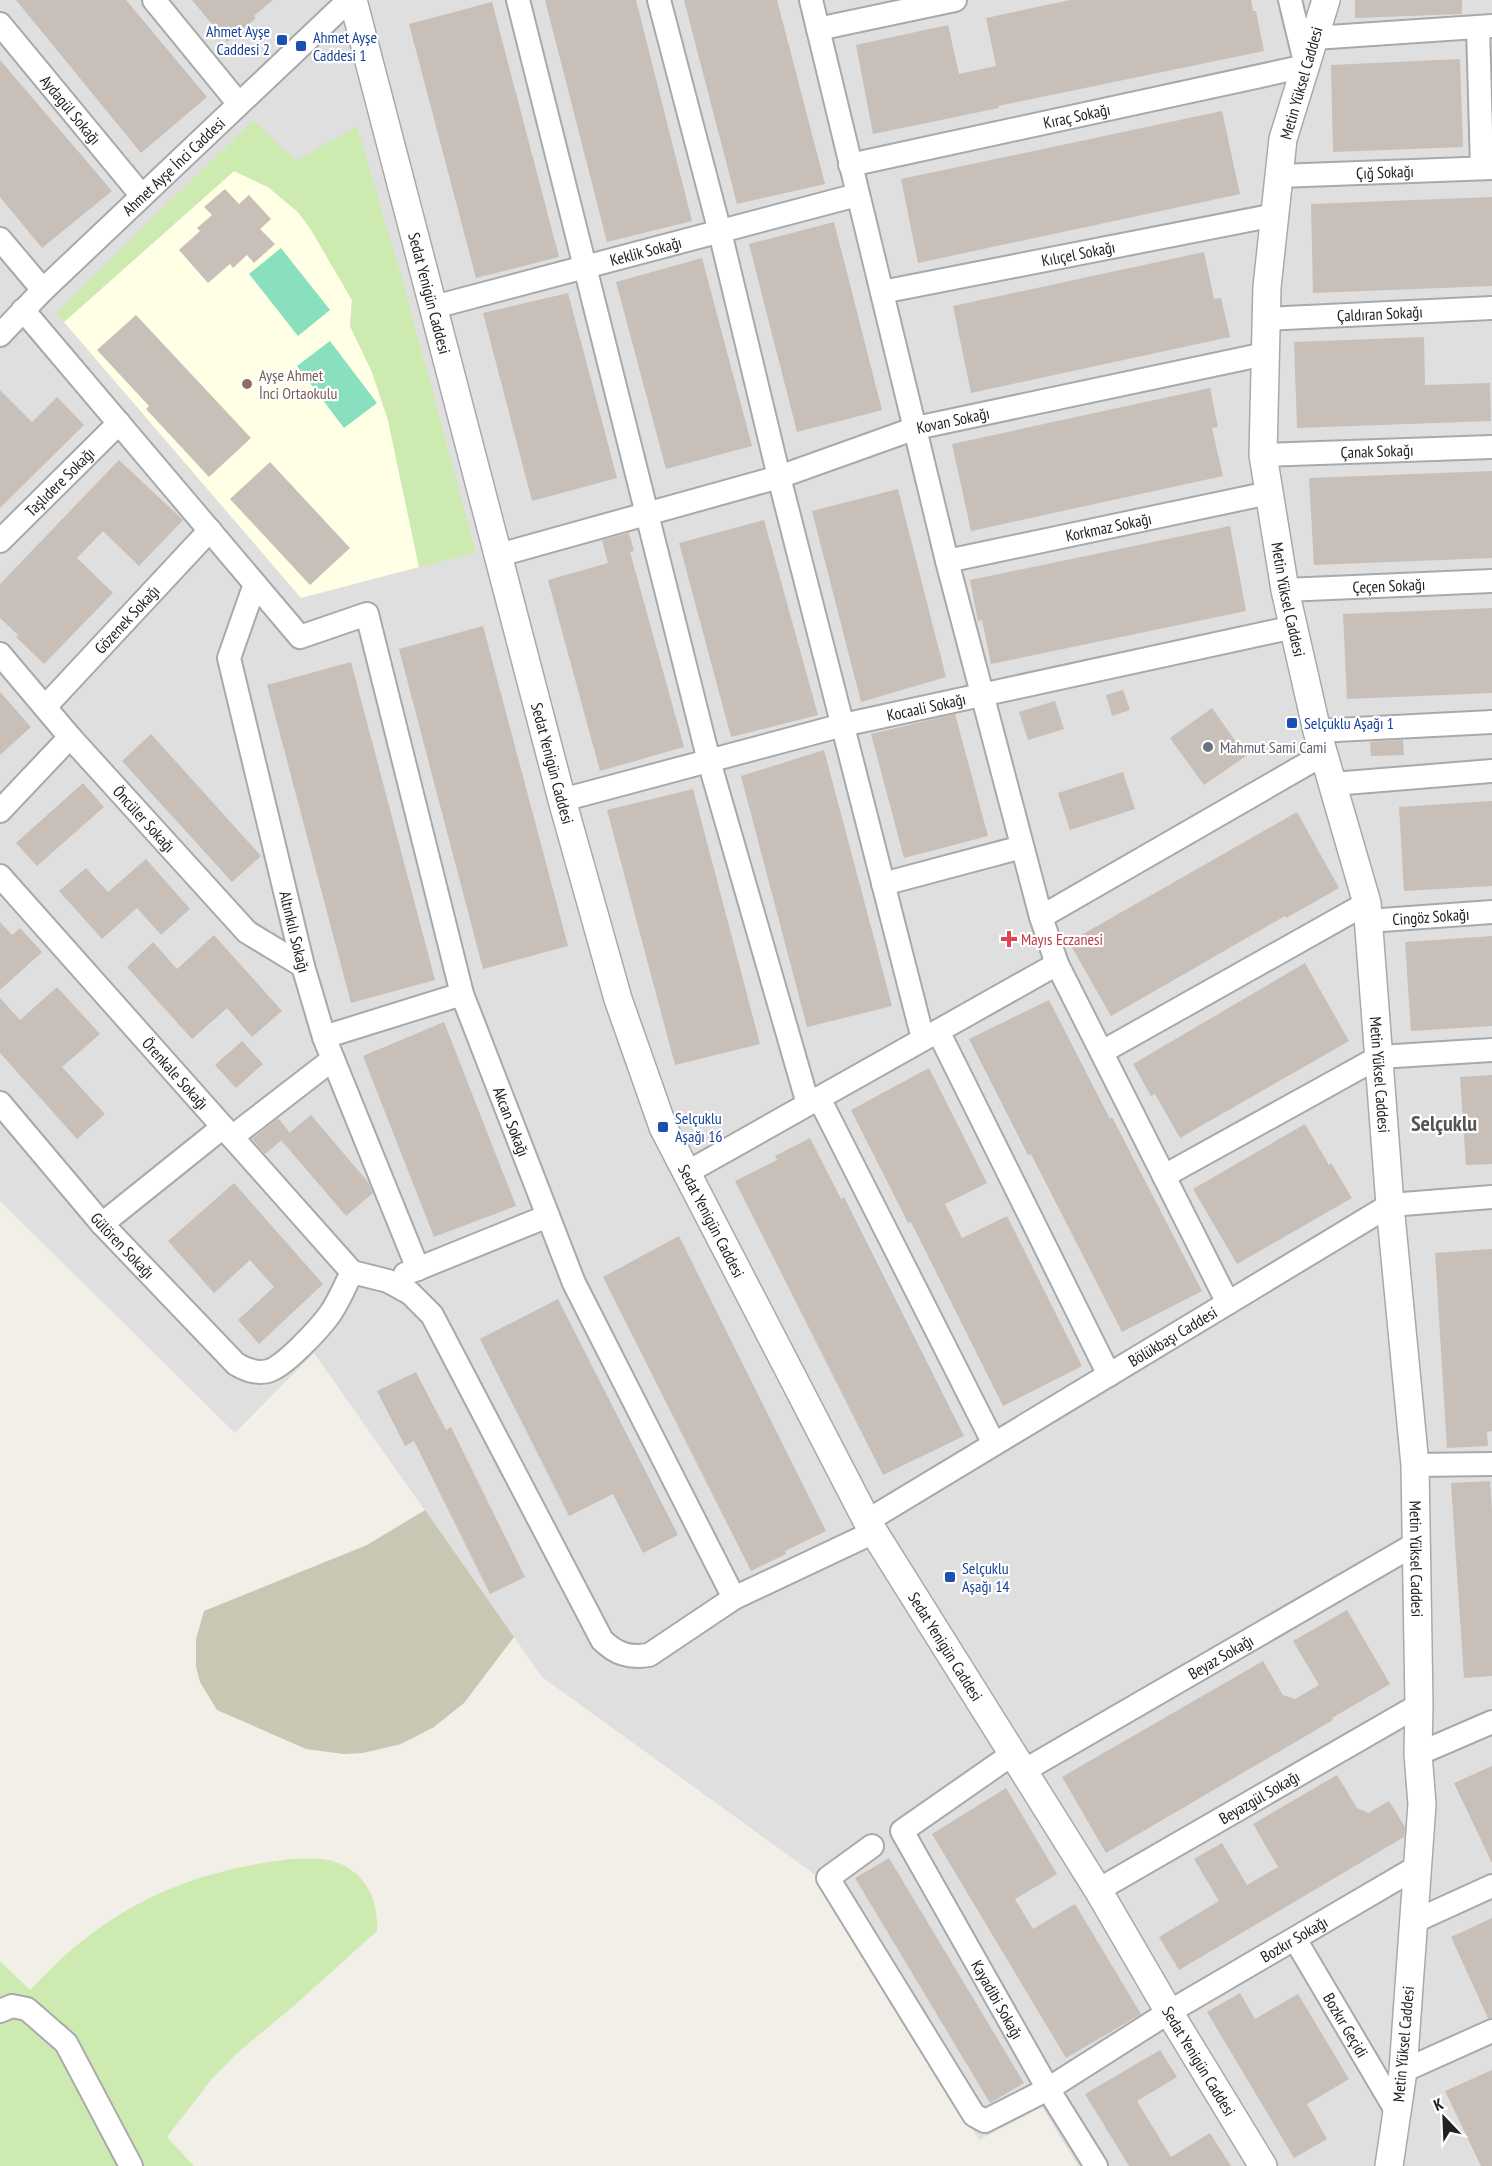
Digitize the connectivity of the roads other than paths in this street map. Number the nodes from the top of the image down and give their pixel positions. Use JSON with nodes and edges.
{"nodes":[{"id":1,"x":154,"y":0,"type":"edge"},
{"id":2,"x":351,"y":0,"type":"edge"},
{"id":3,"x":518,"y":0,"type":"edge"},
{"id":4,"x":659,"y":0,"type":"edge"},
{"id":5,"x":811,"y":0,"type":"edge"},
{"id":6,"x":955,"y":0,"type":"edge"},
{"id":7,"x":1290,"y":0,"type":"edge"},
{"id":8,"x":1326,"y":0,"type":"edge"},
{"id":9,"x":0,"y":24,"type":"edge"},
{"id":10,"x":1485,"y":27,"type":"edge"},
{"id":11,"x":818,"y":29,"type":"junction"},
{"id":12,"x":1314,"y":38,"type":"junction"},
{"id":13,"x":1306,"y":66,"type":"junction"},
{"id":14,"x":239,"y":104,"type":"junction"},
{"id":15,"x":850,"y":165,"type":"junction"},
{"id":16,"x":1487,"y":168,"type":"edge"},
{"id":17,"x":1279,"y":176,"type":"junction"},
{"id":18,"x":857,"y":195,"type":"junction"},
{"id":19,"x":142,"y":196,"type":"junction"},
{"id":20,"x":1275,"y":215,"type":"junction"},
{"id":21,"x":720,"y":232,"type":"junction"},
{"id":22,"x":0,"y":238,"type":"edge"},
{"id":23,"x":585,"y":267,"type":"junction"},
{"id":24,"x":42,"y":290,"type":"junction"},
{"id":25,"x":882,"y":292,"type":"junction"},
{"id":26,"x":434,"y":307,"type":"junction"},
{"id":27,"x":1492,"y":308,"type":"edge"},
{"id":28,"x":23,"y":310,"type":"junction"},
{"id":29,"x":1266,"y":319,"type":"junction"},
{"id":30,"x":0,"y":335,"type":"edge"},
{"id":31,"x":1265,"y":354,"type":"junction"},
{"id":32,"x":119,"y":423,"type":"junction"},
{"id":33,"x":916,"y":428,"type":"junction"},
{"id":34,"x":1492,"y":447,"type":"edge"},
{"id":35,"x":1263,"y":455,"type":"junction"},
{"id":36,"x":779,"y":477,"type":"junction"},
{"id":37,"x":1269,"y":493,"type":"junction"},
{"id":38,"x":648,"y":515,"type":"junction"},
{"id":39,"x":210,"y":530,"type":"junction"},
{"id":40,"x":0,"y":541,"type":"edge"},
{"id":41,"x":499,"y":555,"type":"junction"},
{"id":42,"x":947,"y":561,"type":"junction"},
{"id":43,"x":1492,"y":581,"type":"edge"},
{"id":44,"x":255,"y":584,"type":"junction"},
{"id":45,"x":1286,"y":590,"type":"junction"},
{"id":46,"x":1294,"y":627,"type":"junction"},
{"id":47,"x":0,"y":654,"type":"edge"},
{"id":48,"x":982,"y":695,"type":"junction"},
{"id":49,"x":45,"y":707,"type":"junction"},
{"id":50,"x":1492,"y":722,"type":"edge"},
{"id":51,"x":843,"y":725,"type":"junction"},
{"id":52,"x":70,"y":737,"type":"junction"},
{"id":53,"x":1320,"y":742,"type":"junction"},
{"id":54,"x":710,"y":761,"type":"junction"},
{"id":55,"x":1492,"y":771,"type":"edge"},
{"id":56,"x":1333,"y":784,"type":"junction"},
{"id":57,"x":562,"y":800,"type":"junction"},
{"id":58,"x":0,"y":811,"type":"edge"},
{"id":59,"x":1022,"y":847,"type":"junction"},
{"id":60,"x":0,"y":876,"type":"edge"},
{"id":61,"x":883,"y":884,"type":"junction"},
{"id":62,"x":1368,"y":912,"type":"junction"},
{"id":63,"x":1492,"y":912,"type":"edge"},
{"id":64,"x":1041,"y":917,"type":"junction"},
{"id":65,"x":1057,"y":964,"type":"junction"},
{"id":66,"x":303,"y":966,"type":"junction"},
{"id":67,"x":462,"y":994,"type":"junction"},
{"id":68,"x":931,"y":1035,"type":"junction"},
{"id":69,"x":324,"y":1037,"type":"junction"},
{"id":70,"x":1492,"y":1050,"type":"edge"},
{"id":71,"x":1102,"y":1052,"type":"junction"},
{"id":72,"x":1379,"y":1057,"type":"junction"},
{"id":73,"x":333,"y":1059,"type":"junction"},
{"id":74,"x":814,"y":1101,"type":"junction"},
{"id":75,"x":0,"y":1103,"type":"edge"},
{"id":76,"x":227,"y":1132,"type":"junction"},
{"id":77,"x":686,"y":1173,"type":"junction"},
{"id":78,"x":1164,"y":1176,"type":"junction"},
{"id":79,"x":1492,"y":1197,"type":"edge"},
{"id":80,"x":1390,"y":1205,"type":"junction"},
{"id":81,"x":548,"y":1216,"type":"junction"},
{"id":82,"x":102,"y":1224,"type":"junction"},
{"id":83,"x":418,"y":1269,"type":"junction"},
{"id":84,"x":352,"y":1272,"type":"junction"},
{"id":85,"x":388,"y":1281,"type":"junction"},
{"id":86,"x":1228,"y":1303,"type":"junction"},
{"id":87,"x":1109,"y":1375,"type":"junction"},
{"id":88,"x":994,"y":1444,"type":"junction"},
{"id":89,"x":1492,"y":1464,"type":"edge"},
{"id":90,"x":1415,"y":1465,"type":"junction"},
{"id":91,"x":870,"y":1527,"type":"junction"},
{"id":92,"x":1416,"y":1543,"type":"junction"},
{"id":93,"x":734,"y":1598,"type":"junction"},
{"id":94,"x":1419,"y":1705,"type":"junction"},
{"id":95,"x":1492,"y":1722,"type":"edge"},
{"id":96,"x":1418,"y":1754,"type":"junction"},
{"id":97,"x":1020,"y":1762,"type":"junction"},
{"id":98,"x":902,"y":1831,"type":"joint"},
{"id":99,"x":872,"y":1846,"type":"dead end"},
{"id":100,"x":1418,"y":1867,"type":"junction"},
{"id":101,"x":1492,"y":1886,"type":"edge"},
{"id":102,"x":1098,"y":1890,"type":"junction"},
{"id":103,"x":1413,"y":1922,"type":"junction"},
{"id":104,"x":1295,"y":1939,"type":"junction"},
{"id":105,"x":0,"y":2012,"type":"edge"},
{"id":106,"x":1169,"y":2012,"type":"junction"},
{"id":107,"x":1492,"y":2031,"type":"edge"},
{"id":108,"x":1403,"y":2071,"type":"junction"},
{"id":109,"x":1048,"y":2089,"type":"junction"},
{"id":110,"x":1397,"y":2112,"type":"junction"},
{"id":111,"x":131,"y":2166,"type":"edge"},
{"id":112,"x":1096,"y":2166,"type":"edge"},
{"id":113,"x":1263,"y":2166,"type":"edge"},
{"id":114,"x":1389,"y":2166,"type":"edge"}],
"edges":[{"from":1,"to":14,"type":"street"},
{"from":2,"to":14,"type":"street","name":"Ahmet Ayşe İnci Caddesi"},
{"from":2,"to":26,"type":"street","name":"Sedat Yenigün Caddesi"},
{"from":3,"to":23,"type":"street"},
{"from":4,"to":21,"type":"street"},
{"from":5,"to":11,"type":"street"},
{"from":6,"to":11,"type":"street"},
{"from":7,"to":13,"type":"street"},
{"from":8,"to":12,"type":"street","name":"Metin Yüksel Caddesi"},
{"from":9,"to":19,"type":"street","name":"Aydagül Sokağı"},
{"from":10,"to":12,"type":"street"},
{"from":10,"to":16,"type":"street"},
{"from":11,"to":15,"type":"street"},
{"from":12,"to":13,"type":"street","name":"Metin Yüksel Caddesi"},
{"from":13,"to":15,"type":"street","name":"Kıraç Sokağı"},
{"from":13,"to":17,"type":"street","name":"Metin Yüksel Caddesi"},
{"from":14,"to":19,"type":"street","name":"Ahmet Ayşe İnci Caddesi"},
{"from":15,"to":18,"type":"street"},
{"from":16,"to":17,"type":"street","name":"Çığ Sokağı"},
{"from":17,"to":20,"type":"street","name":"Metin Yüksel Caddesi"},
{"from":18,"to":21,"type":"street","name":"Keklik Sokağı"},
{"from":18,"to":25,"type":"street"},
{"from":19,"to":24,"type":"street","name":"Ahmet Ayşe İnci Caddesi"},
{"from":20,"to":25,"type":"street","name":"Kılıçel Sokağı"},
{"from":20,"to":29,"type":"street","name":"Metin Yüksel Caddesi"},
{"from":21,"to":23,"type":"street","name":"Keklik Sokağı"},
{"from":21,"to":36,"type":"street"},
{"from":22,"to":24,"type":"street"},
{"from":23,"to":26,"type":"street","name":"Keklik Sokağı"},
{"from":23,"to":38,"type":"street"},
{"from":24,"to":28,"type":"street","name":"Ahmet Ayşe İnci Caddesi"},
{"from":25,"to":33,"type":"street"},
{"from":26,"to":41,"type":"street","name":"Sedat Yenigün Caddesi"},
{"from":27,"to":29,"type":"street","name":"Çaldıran Sokağı"},
{"from":28,"to":30,"type":"street","name":"Ahmet Ayşe İnci Caddesi"},
{"from":28,"to":32,"type":"street"},
{"from":29,"to":31,"type":"street","name":"Metin Yüksel Caddesi"},
{"from":31,"to":33,"type":"street","name":"Kovan Sokağı"},
{"from":31,"to":35,"type":"street","name":"Metin Yüksel Caddesi"},
{"from":32,"to":39,"type":"street"},
{"from":32,"to":40,"type":"street","name":"Taşlıdere Sokağı"},
{"from":33,"to":36,"type":"street","name":"Kovan Sokağı"},
{"from":33,"to":42,"type":"street"},
{"from":34,"to":35,"type":"street","name":"Çanak Sokağı"},
{"from":35,"to":37,"type":"street","name":"Metin Yüksel Caddesi"},
{"from":36,"to":38,"type":"street","name":"Kovan Sokağı"},
{"from":36,"to":51,"type":"street"},
{"from":37,"to":42,"type":"street","name":"Korkmaz Sokağı"},
{"from":37,"to":45,"type":"street","name":"Metin Yüksel Caddesi"},
{"from":38,"to":41,"type":"street","name":"Kovan Sokağı"},
{"from":38,"to":54,"type":"street"},
{"from":39,"to":44,"type":"street"},
{"from":39,"to":49,"type":"street","name":"Gözenek Sokağı"},
{"from":41,"to":57,"type":"street","name":"Sedat Yenigün Caddesi"},
{"from":42,"to":48,"type":"street"},
{"from":43,"to":45,"type":"street","name":"Çeçen Sokağı"},
{"from":44,"to":66,"type":"street","name":"Altınkılı Sokağı"},
{"from":44,"to":67,"type":"street","name":"Akcan Sokağı"},
{"from":45,"to":46,"type":"street","name":"Metin Yüksel Caddesi"},
{"from":46,"to":48,"type":"street","name":"Kocaali Sokağı"},
{"from":46,"to":53,"type":"street","name":"Metin Yüksel Caddesi"},
{"from":47,"to":49,"type":"street","name":"Öncüler Sokağı"},
{"from":48,"to":51,"type":"street","name":"Kocaali Sokağı"},
{"from":48,"to":59,"type":"street"},
{"from":49,"to":52,"type":"street","name":"Öncüler Sokağı"},
{"from":50,"to":53,"type":"street"},
{"from":51,"to":54,"type":"street","name":"Kocaali Sokağı"},
{"from":51,"to":61,"type":"street"},
{"from":52,"to":58,"type":"street"},
{"from":52,"to":66,"type":"street","name":"Öncüler Sokağı"},
{"from":53,"to":56,"type":"street","name":"Metin Yüksel Caddesi"},
{"from":53,"to":64,"type":"street"},
{"from":54,"to":57,"type":"street","name":"Kocaali Sokağı"},
{"from":54,"to":74,"type":"street"},
{"from":55,"to":56,"type":"street"},
{"from":56,"to":62,"type":"street","name":"Metin Yüksel Caddesi"},
{"from":57,"to":77,"type":"street","name":"Sedat Yenigün Caddesi"},
{"from":59,"to":61,"type":"street"},
{"from":59,"to":64,"type":"street"},
{"from":60,"to":76,"type":"street","name":"Örenkale Sokağı"},
{"from":61,"to":68,"type":"street"},
{"from":62,"to":63,"type":"street","name":"Cingöz Sokağı"},
{"from":62,"to":71,"type":"street"},
{"from":62,"to":72,"type":"street","name":"Metin Yüksel Caddesi"},
{"from":64,"to":65,"type":"street"},
{"from":65,"to":68,"type":"street"},
{"from":65,"to":71,"type":"street"},
{"from":66,"to":69,"type":"street","name":"Altınkılı Sokağı"},
{"from":67,"to":69,"type":"street"},
{"from":67,"to":81,"type":"street","name":"Akcan Sokağı"},
{"from":68,"to":74,"type":"street"},
{"from":68,"to":87,"type":"street"},
{"from":69,"to":73,"type":"street","name":"Altınkılı Sokağı"},
{"from":70,"to":72,"type":"street"},
{"from":71,"to":78,"type":"street"},
{"from":72,"to":78,"type":"street"},
{"from":72,"to":80,"type":"street","name":"Metin Yüksel Caddesi"},
{"from":73,"to":76,"type":"street"},
{"from":73,"to":83,"type":"street","name":"Altınkılı Sokağı"},
{"from":74,"to":77,"type":"street"},
{"from":74,"to":88,"type":"street"},
{"from":75,"to":82,"type":"street","name":"Gülören Sokağı"},
{"from":76,"to":82,"type":"street"},
{"from":76,"to":84,"type":"street","name":"Örenkale Sokağı"},
{"from":77,"to":91,"type":"street","name":"Sedat Yenigün Caddesi"},
{"from":78,"to":86,"type":"street"},
{"from":79,"to":80,"type":"street","name":"Bölükbaşı Caddesi"},
{"from":80,"to":86,"type":"street","name":"Bölükbaşı Caddesi"},
{"from":80,"to":90,"type":"street","name":"Metin Yüksel Caddesi"},
{"from":81,"to":83,"type":"street"},
{"from":81,"to":93,"type":"street","name":"Akcan Sokağı"},
{"from":82,"to":84,"type":"street","name":"Gülören Sokağı"},
{"from":83,"to":85,"type":"street"},
{"from":84,"to":85,"type":"street"},
{"from":85,"to":93,"type":"street","name":"Bölükbaşı Caddesi"},
{"from":86,"to":87,"type":"street","name":"Bölükbaşı Caddesi"},
{"from":87,"to":88,"type":"street","name":"Bölükbaşı Caddesi"},
{"from":88,"to":91,"type":"street","name":"Bölükbaşı Caddesi"},
{"from":89,"to":90,"type":"street"},
{"from":90,"to":92,"type":"street","name":"Metin Yüksel Caddesi"},
{"from":91,"to":93,"type":"street","name":"Bölükbaşı Caddesi"},
{"from":91,"to":97,"type":"street","name":"Sedat Yenigün Caddesi"},
{"from":92,"to":94,"type":"street","name":"Metin Yüksel Caddesi"},
{"from":92,"to":97,"type":"street","name":"Beyaz Sokağı"},
{"from":94,"to":96,"type":"street","name":"Metin Yüksel Caddesi"},
{"from":94,"to":102,"type":"street","name":"Beyazgül Sokağı"},
{"from":95,"to":96,"type":"street"},
{"from":96,"to":100,"type":"street","name":"Metin Yüksel Caddesi"},
{"from":97,"to":98,"type":"street","name":"Beyaz Sokağı"},
{"from":97,"to":102,"type":"street","name":"Sedat Yenigün Caddesi"},
{"from":98,"to":109,"type":"street","name":"Kayadibi Sokağı"},
{"from":99,"to":109,"type":"street","name":"Bozkır Sokağı"},
{"from":100,"to":103,"type":"street","name":"Metin Yüksel Caddesi"},
{"from":100,"to":104,"type":"street","name":"Bozkır Sokağı"},
{"from":101,"to":103,"type":"street"},
{"from":102,"to":106,"type":"street","name":"Sedat Yenigün Caddesi"},
{"from":103,"to":108,"type":"street","name":"Metin Yüksel Caddesi"},
{"from":104,"to":106,"type":"street","name":"Bozkır Sokağı"},
{"from":104,"to":110,"type":"street","name":"Bozkır Geçidi"},
{"from":105,"to":111,"type":"street"},
{"from":106,"to":109,"type":"street","name":"Bozkır Sokağı"},
{"from":106,"to":113,"type":"street","name":"Sedat Yenigün Caddesi"},
{"from":107,"to":108,"type":"street"},
{"from":108,"to":110,"type":"street","name":"Metin Yüksel Caddesi"},
{"from":109,"to":112,"type":"street","name":"Kayadibi Sokağı"},
{"from":110,"to":114,"type":"street","name":"Metin Yüksel Caddesi"}]}
